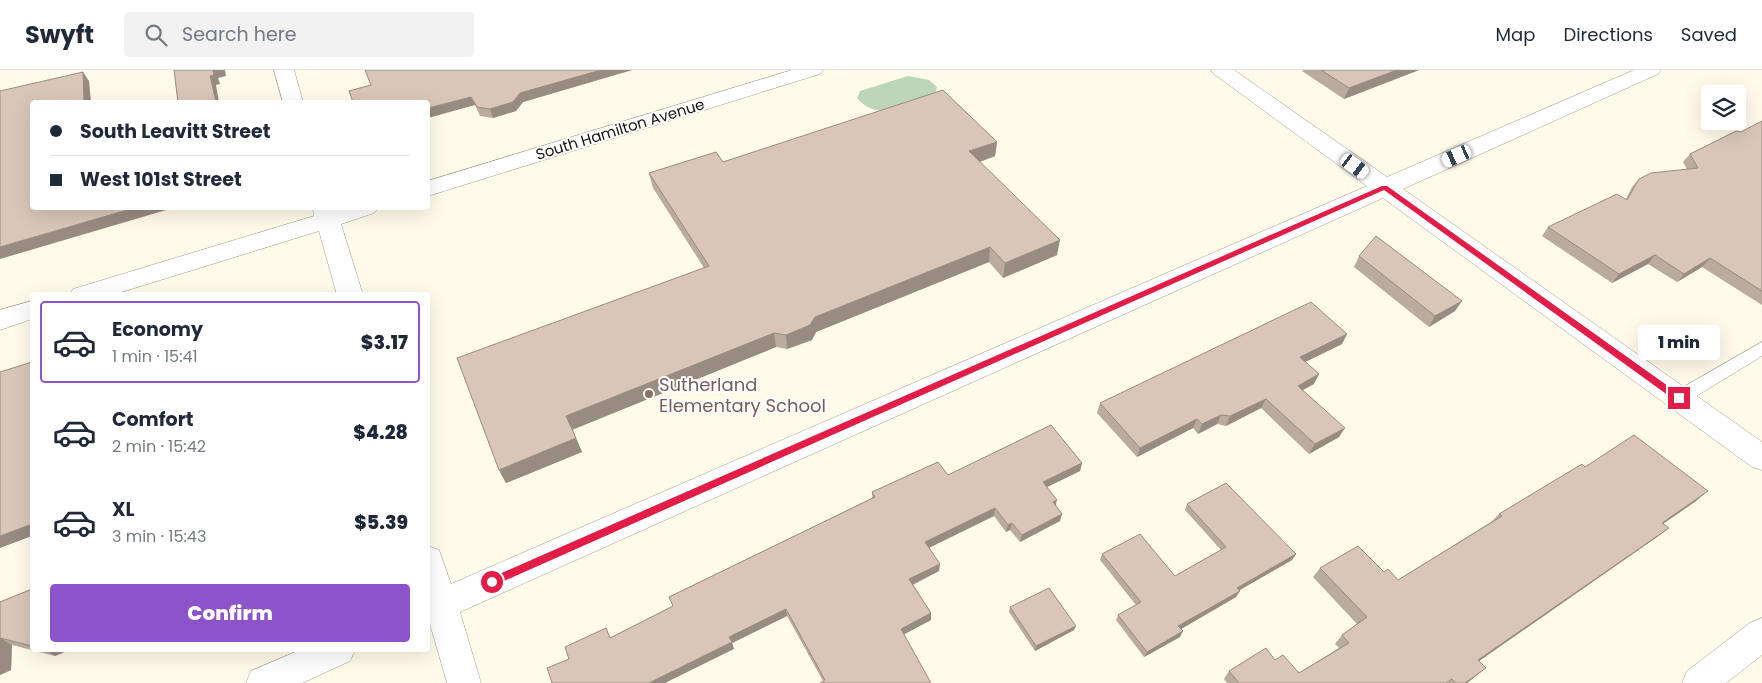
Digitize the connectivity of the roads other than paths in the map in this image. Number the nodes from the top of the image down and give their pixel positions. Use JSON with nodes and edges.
{"nodes":[{"id":1,"x":284,"y":70,"type":"edge"},
{"id":2,"x":813,"y":70,"type":"edge"},
{"id":3,"x":1221,"y":70,"type":"edge"},
{"id":4,"x":1651,"y":70,"type":"edge"},
{"id":5,"x":292,"y":100,"type":"edge"},
{"id":6,"x":430,"y":188,"type":"edge"},
{"id":7,"x":1385,"y":188,"type":"junction"},
{"id":8,"x":350,"y":210,"type":"edge"},
{"id":9,"x":326,"y":213,"type":"edge"},
{"id":10,"x":91,"y":292,"type":"edge"},
{"id":11,"x":349,"y":292,"type":"edge"},
{"id":12,"x":30,"y":311,"type":"edge"},
{"id":13,"x":0,"y":320,"type":"edge"},
{"id":14,"x":1762,"y":348,"type":"edge"},
{"id":15,"x":1679,"y":398,"type":"junction"},
{"id":16,"x":1762,"y":458,"type":"edge"},
{"id":17,"x":430,"y":576,"type":"edge"},
{"id":18,"x":434,"y":607,"type":"edge"},
{"id":19,"x":1762,"y":634,"type":"edge"},
{"id":20,"x":333,"y":652,"type":"edge"},
{"id":21,"x":263,"y":683,"type":"edge"},
{"id":22,"x":464,"y":683,"type":"edge"},
{"id":23,"x":1699,"y":683,"type":"edge"}],
"edges":[{"from":1,"to":5,"type":"street"},
{"from":2,"to":6,"type":"street","name":"South Hamilton Avenue"},
{"from":3,"to":7,"type":"street"},
{"from":4,"to":7,"type":"street"},
{"from":7,"to":15,"type":"street"},
{"from":7,"to":18,"type":"street"},
{"from":8,"to":9,"type":"street"},
{"from":9,"to":10,"type":"street"},
{"from":9,"to":11,"type":"street"},
{"from":12,"to":13,"type":"street"},
{"from":14,"to":15,"type":"lane"},
{"from":15,"to":16,"type":"street"},
{"from":17,"to":18,"type":"street"},
{"from":18,"to":22,"type":"street"},
{"from":19,"to":23,"type":"street"},
{"from":20,"to":21,"type":"street"}]}
